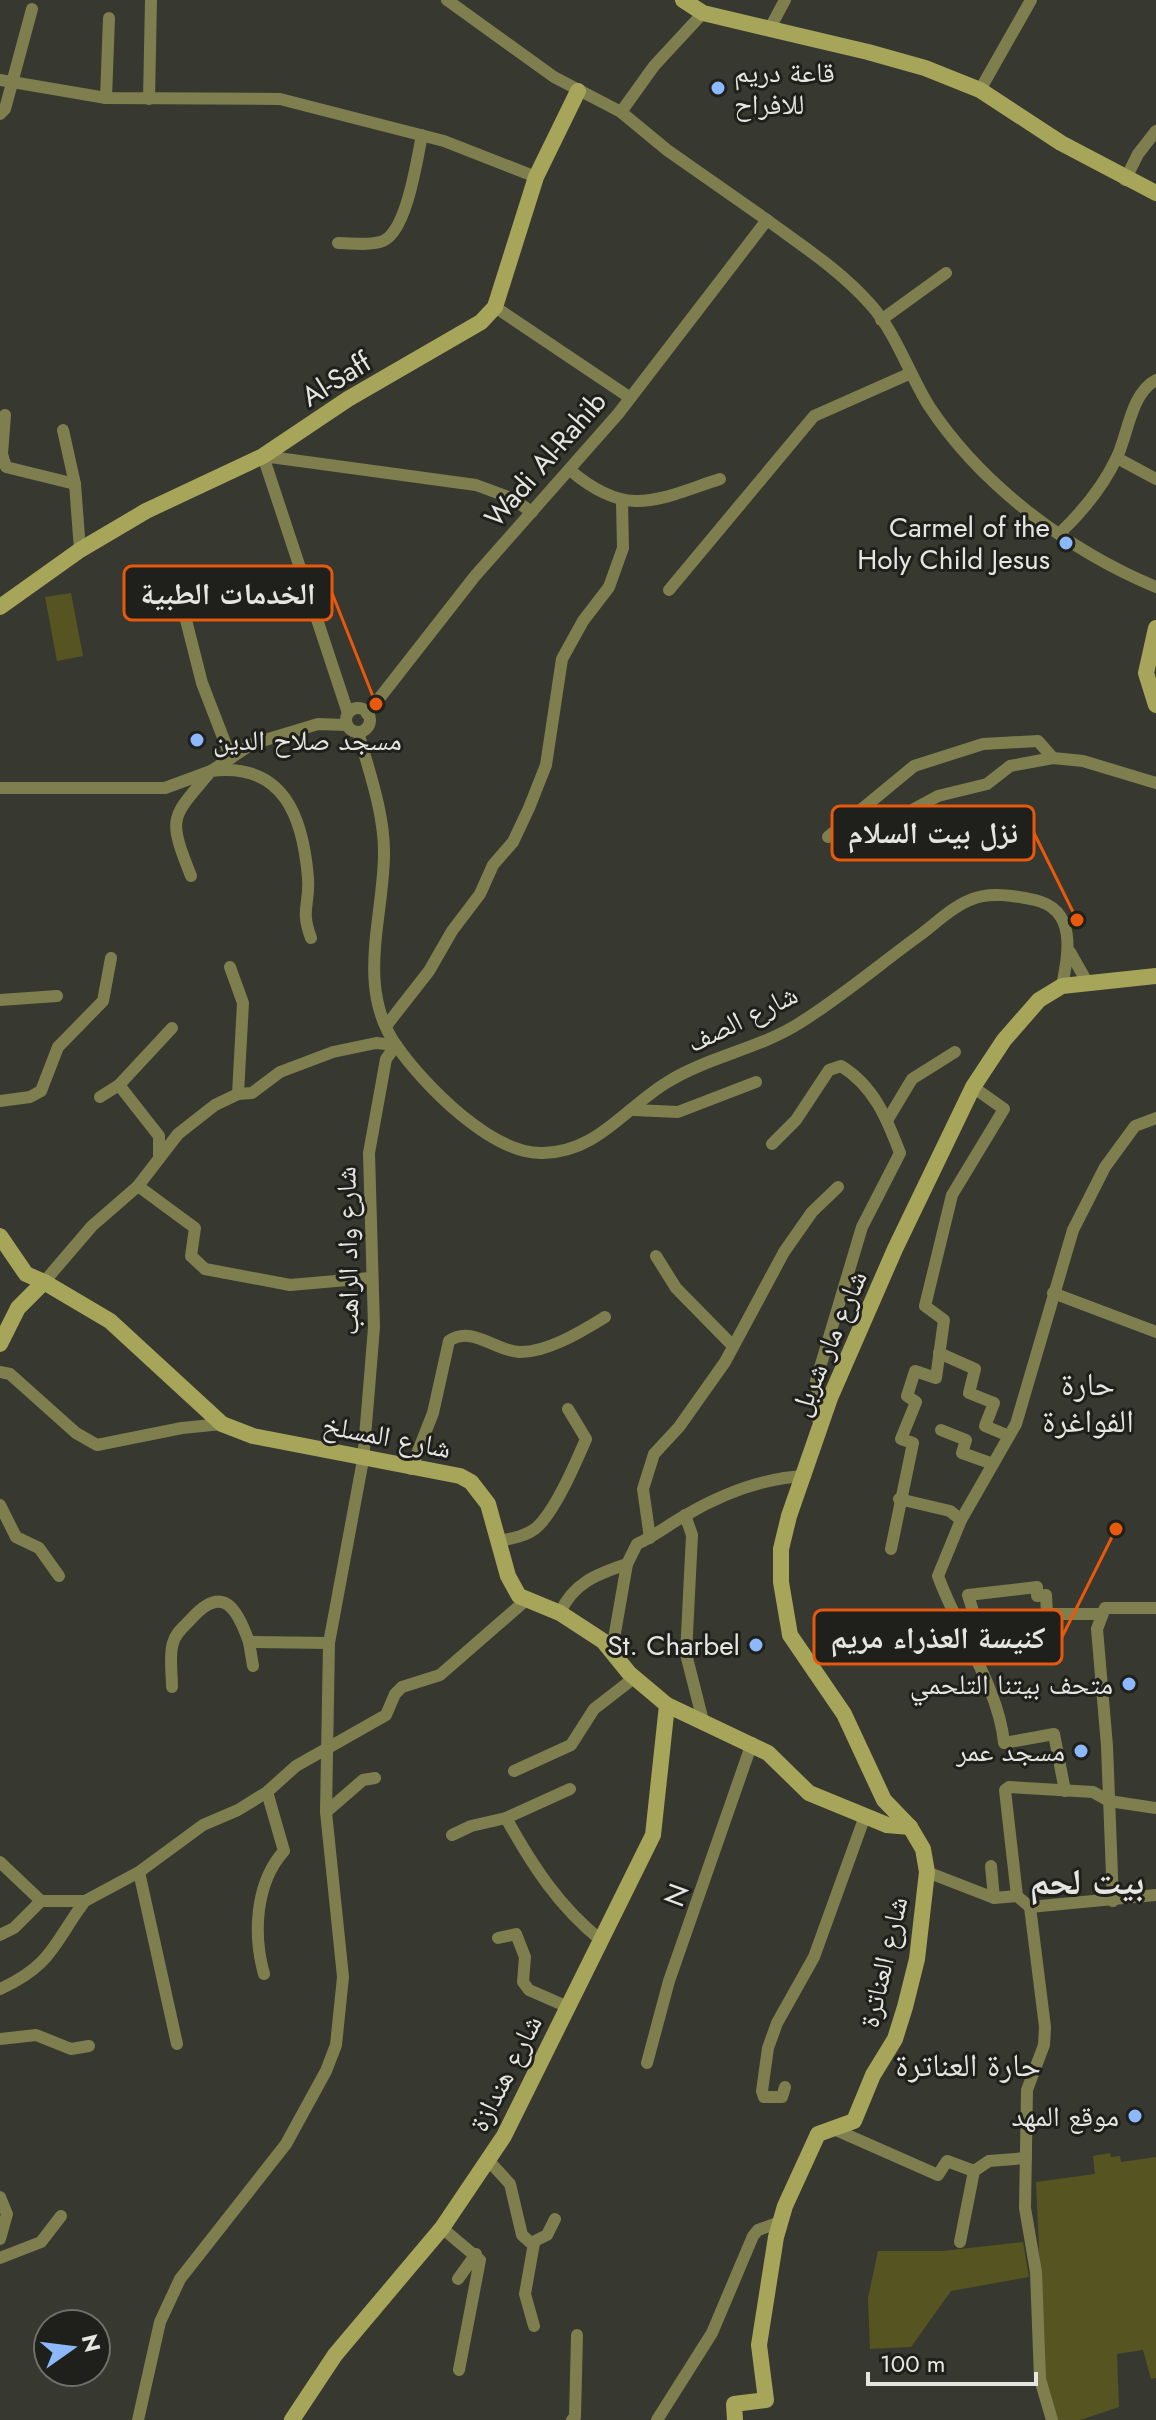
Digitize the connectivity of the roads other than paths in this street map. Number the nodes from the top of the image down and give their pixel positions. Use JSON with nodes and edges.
{"nodes":[{"id":1,"x":151,"y":0,"type":"edge"},
{"id":2,"x":447,"y":0,"type":"edge"},
{"id":3,"x":683,"y":0,"type":"edge"},
{"id":4,"x":785,"y":0,"type":"edge"},
{"id":5,"x":1031,"y":0,"type":"edge"},
{"id":6,"x":32,"y":9,"type":"dead end"},
{"id":7,"x":703,"y":13,"type":"junction"},
{"id":8,"x":109,"y":18,"type":"dead end"},
{"id":9,"x":770,"y":28,"type":"junction"},
{"id":10,"x":6,"y":82,"type":"edge"},
{"id":11,"x":980,"y":90,"type":"junction"},
{"id":12,"x":578,"y":91,"type":"junction"},
{"id":13,"x":106,"y":98,"type":"junction"},
{"id":14,"x":149,"y":99,"type":"junction"},
{"id":15,"x":621,"y":112,"type":"junction"},
{"id":16,"x":0,"y":114,"type":"edge"},
{"id":17,"x":1156,"y":131,"type":"edge"},
{"id":18,"x":422,"y":135,"type":"junction"},
{"id":19,"x":536,"y":177,"type":"junction"},
{"id":20,"x":1125,"y":180,"type":"junction"},
{"id":21,"x":1156,"y":193,"type":"edge"},
{"id":22,"x":767,"y":220,"type":"junction"},
{"id":23,"x":338,"y":243,"type":"dead end"},
{"id":24,"x":946,"y":273,"type":"dead end"},
{"id":25,"x":495,"y":307,"type":"junction"},
{"id":26,"x":881,"y":320,"type":"junction"},
{"id":27,"x":911,"y":373,"type":"junction"},
{"id":28,"x":1156,"y":380,"type":"edge"},
{"id":29,"x":629,"y":397,"type":"junction"},
{"id":30,"x":5,"y":415,"type":"dead end"},
{"id":31,"x":63,"y":430,"type":"dead end"},
{"id":32,"x":263,"y":456,"type":"junction"},
{"id":33,"x":1117,"y":458,"type":"junction"},
{"id":34,"x":571,"y":471,"type":"junction"},
{"id":35,"x":720,"y":479,"type":"dead end"},
{"id":36,"x":1156,"y":479,"type":"edge"},
{"id":37,"x":75,"y":484,"type":"junction"},
{"id":38,"x":622,"y":502,"type":"junction"},
{"id":39,"x":532,"y":512,"type":"junction"},
{"id":40,"x":1060,"y":533,"type":"junction"},
{"id":41,"x":80,"y":550,"type":"junction"},
{"id":42,"x":1156,"y":587,"type":"edge"},
{"id":43,"x":669,"y":590,"type":"dead end"},
{"id":44,"x":0,"y":607,"type":"edge"},
{"id":45,"x":186,"y":620,"type":"dead end"},
{"id":46,"x":1156,"y":628,"type":"edge"},
{"id":47,"x":1156,"y":705,"type":"edge"},
{"id":48,"x":367,"y":714,"type":"junction"},
{"id":49,"x":348,"y":719,"type":"junction"},
{"id":50,"x":358,"y":732,"type":"junction"},
{"id":51,"x":231,"y":758,"type":"junction"},
{"id":52,"x":1053,"y":758,"type":"junction"},
{"id":53,"x":211,"y":771,"type":"junction"},
{"id":54,"x":1156,"y":783,"type":"edge"},
{"id":55,"x":0,"y":788,"type":"edge"},
{"id":56,"x":914,"y":809,"type":"dead end"},
{"id":57,"x":828,"y":837,"type":"dead end"},
{"id":58,"x":191,"y":876,"type":"dead end"},
{"id":59,"x":311,"y":938,"type":"dead end"},
{"id":60,"x":1070,"y":952,"type":"junction"},
{"id":61,"x":111,"y":958,"type":"dead end"},
{"id":62,"x":230,"y":967,"type":"dead end"},
{"id":63,"x":1156,"y":976,"type":"edge"},
{"id":64,"x":1087,"y":982,"type":"junction"},
{"id":65,"x":1062,"y":986,"type":"junction"},
{"id":66,"x":57,"y":996,"type":"dead end"},
{"id":67,"x":0,"y":1000,"type":"edge"},
{"id":68,"x":386,"y":1026,"type":"junction"},
{"id":69,"x":172,"y":1028,"type":"dead end"},
{"id":70,"x":396,"y":1045,"type":"junction"},
{"id":71,"x":955,"y":1052,"type":"dead end"},
{"id":72,"x":756,"y":1082,"type":"dead end"},
{"id":73,"x":119,"y":1085,"type":"junction"},
{"id":74,"x":973,"y":1087,"type":"junction"},
{"id":75,"x":238,"y":1094,"type":"junction"},
{"id":76,"x":100,"y":1097,"type":"dead end"},
{"id":77,"x":0,"y":1101,"type":"edge"},
{"id":78,"x":634,"y":1110,"type":"junction"},
{"id":79,"x":1156,"y":1118,"type":"edge"},
{"id":80,"x":888,"y":1119,"type":"junction"},
{"id":81,"x":178,"y":1134,"type":"junction"},
{"id":82,"x":159,"y":1136,"type":"junction"},
{"id":83,"x":772,"y":1144,"type":"dead end"},
{"id":84,"x":159,"y":1159,"type":"junction"},
{"id":85,"x":138,"y":1186,"type":"junction"},
{"id":86,"x":838,"y":1187,"type":"dead end"},
{"id":87,"x":0,"y":1236,"type":"edge"},
{"id":88,"x":656,"y":1256,"type":"dead end"},
{"id":89,"x":370,"y":1278,"type":"junction"},
{"id":90,"x":44,"y":1282,"type":"junction"},
{"id":91,"x":1053,"y":1293,"type":"junction"},
{"id":92,"x":605,"y":1317,"type":"dead end"},
{"id":93,"x":1156,"y":1332,"type":"edge"},
{"id":94,"x":0,"y":1344,"type":"edge"},
{"id":95,"x":733,"y":1346,"type":"junction"},
{"id":96,"x":939,"y":1353,"type":"junction"},
{"id":97,"x":0,"y":1372,"type":"edge"},
{"id":98,"x":568,"y":1409,"type":"dead end"},
{"id":99,"x":222,"y":1424,"type":"junction"},
{"id":100,"x":941,"y":1430,"type":"dead end"},
{"id":101,"x":1009,"y":1436,"type":"junction"},
{"id":102,"x":814,"y":1448,"type":"junction"},
{"id":103,"x":363,"y":1460,"type":"junction"},
{"id":104,"x":993,"y":1464,"type":"junction"},
{"id":105,"x":411,"y":1469,"type":"junction"},
{"id":106,"x":805,"y":1476,"type":"junction"},
{"id":107,"x":899,"y":1499,"type":"junction"},
{"id":108,"x":0,"y":1505,"type":"edge"},
{"id":109,"x":685,"y":1515,"type":"junction"},
{"id":110,"x":961,"y":1520,"type":"junction"},
{"id":111,"x":650,"y":1538,"type":"junction"},
{"id":112,"x":500,"y":1541,"type":"junction"},
{"id":113,"x":891,"y":1549,"type":"dead end"},
{"id":114,"x":627,"y":1564,"type":"junction"},
{"id":115,"x":59,"y":1576,"type":"dead end"},
{"id":116,"x":525,"y":1601,"type":"junction"},
{"id":117,"x":1156,"y":1608,"type":"edge"},
{"id":118,"x":973,"y":1611,"type":"dead end"},
{"id":119,"x":1103,"y":1611,"type":"junction"},
{"id":120,"x":560,"y":1613,"type":"junction"},
{"id":121,"x":249,"y":1642,"type":"junction"},
{"id":122,"x":329,"y":1643,"type":"junction"},
{"id":123,"x":612,"y":1650,"type":"junction"},
{"id":124,"x":253,"y":1666,"type":"dead end"},
{"id":125,"x":634,"y":1678,"type":"junction"},
{"id":126,"x":172,"y":1687,"type":"dead end"},
{"id":127,"x":667,"y":1705,"type":"junction"},
{"id":128,"x":703,"y":1721,"type":"junction"},
{"id":129,"x":752,"y":1743,"type":"junction"},
{"id":130,"x":325,"y":1749,"type":"junction"},
{"id":131,"x":514,"y":1771,"type":"dead end"},
{"id":132,"x":375,"y":1778,"type":"dead end"},
{"id":133,"x":570,"y":1789,"type":"dead end"},
{"id":134,"x":1065,"y":1791,"type":"junction"},
{"id":135,"x":267,"y":1792,"type":"junction"},
{"id":136,"x":1109,"y":1801,"type":"junction"},
{"id":137,"x":1156,"y":1808,"type":"edge"},
{"id":138,"x":326,"y":1812,"type":"junction"},
{"id":139,"x":865,"y":1816,"type":"junction"},
{"id":140,"x":506,"y":1818,"type":"junction"},
{"id":141,"x":910,"y":1827,"type":"junction"},
{"id":142,"x":452,"y":1835,"type":"dead end"},
{"id":143,"x":0,"y":1862,"type":"edge"},
{"id":144,"x":991,"y":1866,"type":"dead end"},
{"id":145,"x":139,"y":1872,"type":"junction"},
{"id":146,"x":927,"y":1872,"type":"junction"},
{"id":147,"x":1156,"y":1895,"type":"edge"},
{"id":148,"x":1017,"y":1896,"type":"junction"},
{"id":149,"x":994,"y":1898,"type":"junction"},
{"id":150,"x":41,"y":1901,"type":"junction"},
{"id":151,"x":85,"y":1901,"type":"junction"},
{"id":152,"x":1113,"y":1901,"type":"junction"},
{"id":153,"x":1030,"y":1907,"type":"junction"},
{"id":154,"x":0,"y":1935,"type":"edge"},
{"id":155,"x":498,"y":1938,"type":"dead end"},
{"id":156,"x":602,"y":1941,"type":"junction"},
{"id":157,"x":264,"y":1974,"type":"dead end"},
{"id":158,"x":0,"y":1989,"type":"edge"},
{"id":159,"x":568,"y":2007,"type":"junction"},
{"id":160,"x":0,"y":2039,"type":"edge"},
{"id":161,"x":177,"y":2044,"type":"dead end"},
{"id":162,"x":89,"y":2046,"type":"dead end"},
{"id":163,"x":647,"y":2063,"type":"dead end"},
{"id":164,"x":785,"y":2087,"type":"dead end"},
{"id":165,"x":836,"y":2130,"type":"junction"},
{"id":166,"x":1026,"y":2158,"type":"junction"},
{"id":167,"x":488,"y":2160,"type":"junction"},
{"id":168,"x":974,"y":2171,"type":"junction"},
{"id":169,"x":0,"y":2197,"type":"edge"},
{"id":170,"x":61,"y":2216,"type":"dead end"},
{"id":171,"x":555,"y":2219,"type":"dead end"},
{"id":172,"x":780,"y":2222,"type":"junction"},
{"id":173,"x":442,"y":2228,"type":"junction"},
{"id":174,"x":0,"y":2239,"type":"edge"},
{"id":175,"x":960,"y":2242,"type":"dead end"},
{"id":176,"x":534,"y":2243,"type":"junction"},
{"id":177,"x":476,"y":2254,"type":"junction"},
{"id":178,"x":0,"y":2258,"type":"edge"},
{"id":179,"x":458,"y":2279,"type":"dead end"},
{"id":180,"x":534,"y":2326,"type":"dead end"},
{"id":181,"x":577,"y":2335,"type":"dead end"},
{"id":182,"x":459,"y":2370,"type":"dead end"},
{"id":183,"x":138,"y":2420,"type":"edge"},
{"id":184,"x":292,"y":2420,"type":"edge"},
{"id":185,"x":572,"y":2420,"type":"edge"},
{"id":186,"x":657,"y":2420,"type":"edge"},
{"id":187,"x":735,"y":2420,"type":"edge"},
{"id":188,"x":1052,"y":2420,"type":"edge"}],
"edges":[{"from":1,"to":14,"type":"street"},
{"from":2,"to":12,"type":"street"},
{"from":3,"to":7,"type":"street"},
{"from":4,"to":9,"type":"street"},
{"from":5,"to":11,"type":"street"},
{"from":6,"to":10,"type":"street"},
{"from":7,"to":9,"type":"street"},
{"from":7,"to":15,"type":"street"},
{"from":8,"to":13,"type":"street"},
{"from":9,"to":11,"type":"street"},
{"from":10,"to":13,"type":"street"},
{"from":10,"to":16,"type":"street"},
{"from":11,"to":20,"type":"street"},
{"from":12,"to":15,"type":"street"},
{"from":12,"to":19,"type":"street"},
{"from":13,"to":14,"type":"street"},
{"from":14,"to":18,"type":"street"},
{"from":15,"to":22,"type":"street"},
{"from":17,"to":20,"type":"street"},
{"from":18,"to":19,"type":"street"},
{"from":18,"to":23,"type":"street"},
{"from":19,"to":25,"type":"street"},
{"from":20,"to":21,"type":"street"},
{"from":22,"to":26,"type":"street"},
{"from":22,"to":29,"type":"street","name":"Wadi Al-Rahib"},
{"from":24,"to":26,"type":"street"},
{"from":25,"to":29,"type":"street"},
{"from":25,"to":32,"type":"street","name":"Al-Saff"},
{"from":26,"to":27,"type":"street"},
{"from":27,"to":40,"type":"street"},
{"from":27,"to":43,"type":"street"},
{"from":28,"to":33,"type":"street"},
{"from":29,"to":34,"type":"street","name":"Wadi Al-Rahib"},
{"from":30,"to":37,"type":"street"},
{"from":31,"to":37,"type":"street"},
{"from":32,"to":39,"type":"street"},
{"from":32,"to":41,"type":"street","name":"Al-Saff"},
{"from":32,"to":49,"type":"street"},
{"from":33,"to":36,"type":"street"},
{"from":33,"to":40,"type":"street"},
{"from":34,"to":38,"type":"street"},
{"from":34,"to":39,"type":"street","name":"Wadi Al-Rahib"},
{"from":35,"to":38,"type":"street"},
{"from":37,"to":41,"type":"street"},
{"from":38,"to":68,"type":"street"},
{"from":39,"to":48,"type":"street","name":"Wadi Al-Rahib"},
{"from":40,"to":42,"type":"street"},
{"from":41,"to":44,"type":"street","name":"Al-Saff"},
{"from":45,"to":51,"type":"street"},
{"from":46,"to":47,"type":"street"},
{"from":48,"to":49,"type":"street"},
{"from":48,"to":50,"type":"street","name":"Wadi Al-Rahib"},
{"from":49,"to":50,"type":"street"},
{"from":49,"to":51,"type":"street"},
{"from":50,"to":68,"type":"street"},
{"from":51,"to":53,"type":"street"},
{"from":52,"to":54,"type":"street"},
{"from":52,"to":56,"type":"street"},
{"from":52,"to":57,"type":"street"},
{"from":53,"to":55,"type":"street"},
{"from":53,"to":58,"type":"street"},
{"from":53,"to":59,"type":"street"},
{"from":60,"to":64,"type":"street","name":"شارع الصف"},
{"from":60,"to":65,"type":"street"},
{"from":60,"to":78,"type":"street","name":"شارع الصف"},
{"from":61,"to":77,"type":"street"},
{"from":62,"to":75,"type":"street"},
{"from":63,"to":64,"type":"street","name":"شارع مار شربل"},
{"from":64,"to":65,"type":"street","name":"شارع مار شربل"},
{"from":65,"to":74,"type":"street","name":"شارع مار شربل"},
{"from":66,"to":67,"type":"street"},
{"from":68,"to":70,"type":"street"},
{"from":69,"to":73,"type":"street"},
{"from":70,"to":75,"type":"street"},
{"from":70,"to":78,"type":"street","name":"شارع الصف"},
{"from":70,"to":89,"type":"street","name":"شارع واد الراهب"},
{"from":71,"to":80,"type":"street"},
{"from":72,"to":78,"type":"street"},
{"from":73,"to":76,"type":"street"},
{"from":73,"to":82,"type":"street"},
{"from":74,"to":96,"type":"street"},
{"from":74,"to":102,"type":"street","name":"شارع مار شربل"},
{"from":75,"to":81,"type":"street"},
{"from":79,"to":91,"type":"street"},
{"from":80,"to":83,"type":"street"},
{"from":80,"to":102,"type":"street"},
{"from":81,"to":82,"type":"street"},
{"from":81,"to":84,"type":"street"},
{"from":82,"to":84,"type":"street"},
{"from":84,"to":85,"type":"street"},
{"from":85,"to":89,"type":"street"},
{"from":85,"to":90,"type":"street"},
{"from":86,"to":95,"type":"street"},
{"from":87,"to":90,"type":"street"},
{"from":88,"to":95,"type":"street"},
{"from":89,"to":103,"type":"street","name":"شارع واد الراهب"},
{"from":90,"to":94,"type":"street"},
{"from":90,"to":99,"type":"street","name":"شارع المسلخ"},
{"from":91,"to":93,"type":"street"},
{"from":91,"to":101,"type":"street"},
{"from":92,"to":105,"type":"street"},
{"from":95,"to":111,"type":"street"},
{"from":96,"to":101,"type":"street"},
{"from":96,"to":107,"type":"street"},
{"from":97,"to":99,"type":"street"},
{"from":98,"to":112,"type":"street"},
{"from":99,"to":103,"type":"street","name":"شارع المسلخ"},
{"from":100,"to":104,"type":"street"},
{"from":101,"to":104,"type":"street"},
{"from":102,"to":106,"type":"street","name":"شارع مار شربل"},
{"from":103,"to":105,"type":"street","name":"شارع المسلخ"},
{"from":103,"to":122,"type":"street","name":"شارع واد الراهب"},
{"from":104,"to":110,"type":"street"},
{"from":105,"to":112,"type":"street","name":"شارع المسلخ"},
{"from":106,"to":109,"type":"street"},
{"from":106,"to":141,"type":"street","name":"شارع مار شربل"},
{"from":107,"to":110,"type":"street"},
{"from":107,"to":113,"type":"street"},
{"from":108,"to":115,"type":"street"},
{"from":109,"to":111,"type":"street"},
{"from":109,"to":128,"type":"street"},
{"from":110,"to":134,"type":"street"},
{"from":111,"to":114,"type":"street"},
{"from":112,"to":116,"type":"street","name":"شارع المسلخ"},
{"from":114,"to":120,"type":"street"},
{"from":114,"to":123,"type":"street"},
{"from":116,"to":120,"type":"street"},
{"from":116,"to":130,"type":"street"},
{"from":117,"to":119,"type":"street"},
{"from":118,"to":119,"type":"street"},
{"from":119,"to":136,"type":"street"},
{"from":120,"to":123,"type":"street"},
{"from":121,"to":122,"type":"street"},
{"from":121,"to":124,"type":"street"},
{"from":121,"to":126,"type":"street"},
{"from":122,"to":130,"type":"street","name":"شارع واد الراهب"},
{"from":123,"to":125,"type":"street"},
{"from":125,"to":127,"type":"street"},
{"from":125,"to":131,"type":"street"},
{"from":127,"to":128,"type":"street"},
{"from":127,"to":156,"type":"street","name":"شارع هندازة"},
{"from":128,"to":129,"type":"street"},
{"from":129,"to":139,"type":"street"},
{"from":129,"to":163,"type":"street","name":"N"},
{"from":130,"to":135,"type":"street"},
{"from":130,"to":138,"type":"street","name":"شارع واد الراهب"},
{"from":132,"to":138,"type":"street"},
{"from":133,"to":140,"type":"street"},
{"from":134,"to":136,"type":"street"},
{"from":134,"to":148,"type":"street"},
{"from":135,"to":145,"type":"street"},
{"from":135,"to":157,"type":"street"},
{"from":136,"to":137,"type":"street"},
{"from":136,"to":152,"type":"street"},
{"from":138,"to":183,"type":"street","name":"شارع واد الراهب"},
{"from":139,"to":141,"type":"street"},
{"from":139,"to":164,"type":"street"},
{"from":140,"to":142,"type":"street"},
{"from":140,"to":156,"type":"street"},
{"from":141,"to":146,"type":"street","name":"شارع مار شربل"},
{"from":143,"to":150,"type":"street"},
{"from":144,"to":149,"type":"street"},
{"from":145,"to":151,"type":"street"},
{"from":145,"to":161,"type":"street"},
{"from":146,"to":149,"type":"street"},
{"from":146,"to":165,"type":"street","name":"شارع العناترة"},
{"from":147,"to":152,"type":"street"},
{"from":148,"to":149,"type":"street"},
{"from":148,"to":153,"type":"street"},
{"from":150,"to":151,"type":"street"},
{"from":150,"to":154,"type":"street"},
{"from":151,"to":158,"type":"street"},
{"from":152,"to":153,"type":"street"},
{"from":153,"to":166,"type":"street"},
{"from":155,"to":159,"type":"street"},
{"from":156,"to":159,"type":"street","name":"شارع هندازة"},
{"from":159,"to":167,"type":"street","name":"شارع هندازة"},
{"from":160,"to":162,"type":"street"},
{"from":165,"to":168,"type":"street"},
{"from":165,"to":172,"type":"street","name":"شارع العناترة"},
{"from":166,"to":168,"type":"street"},
{"from":166,"to":188,"type":"street"},
{"from":167,"to":173,"type":"street","name":"شارع هندازة"},
{"from":167,"to":176,"type":"street"},
{"from":168,"to":175,"type":"street"},
{"from":169,"to":174,"type":"street"},
{"from":170,"to":178,"type":"street"},
{"from":171,"to":176,"type":"street"},
{"from":172,"to":186,"type":"street"},
{"from":172,"to":187,"type":"street","name":"شارع العناترة"},
{"from":173,"to":177,"type":"street"},
{"from":173,"to":184,"type":"street","name":"شارع هندازة"},
{"from":176,"to":180,"type":"street"},
{"from":177,"to":179,"type":"street"},
{"from":177,"to":182,"type":"street"},
{"from":181,"to":185,"type":"street"}]}
